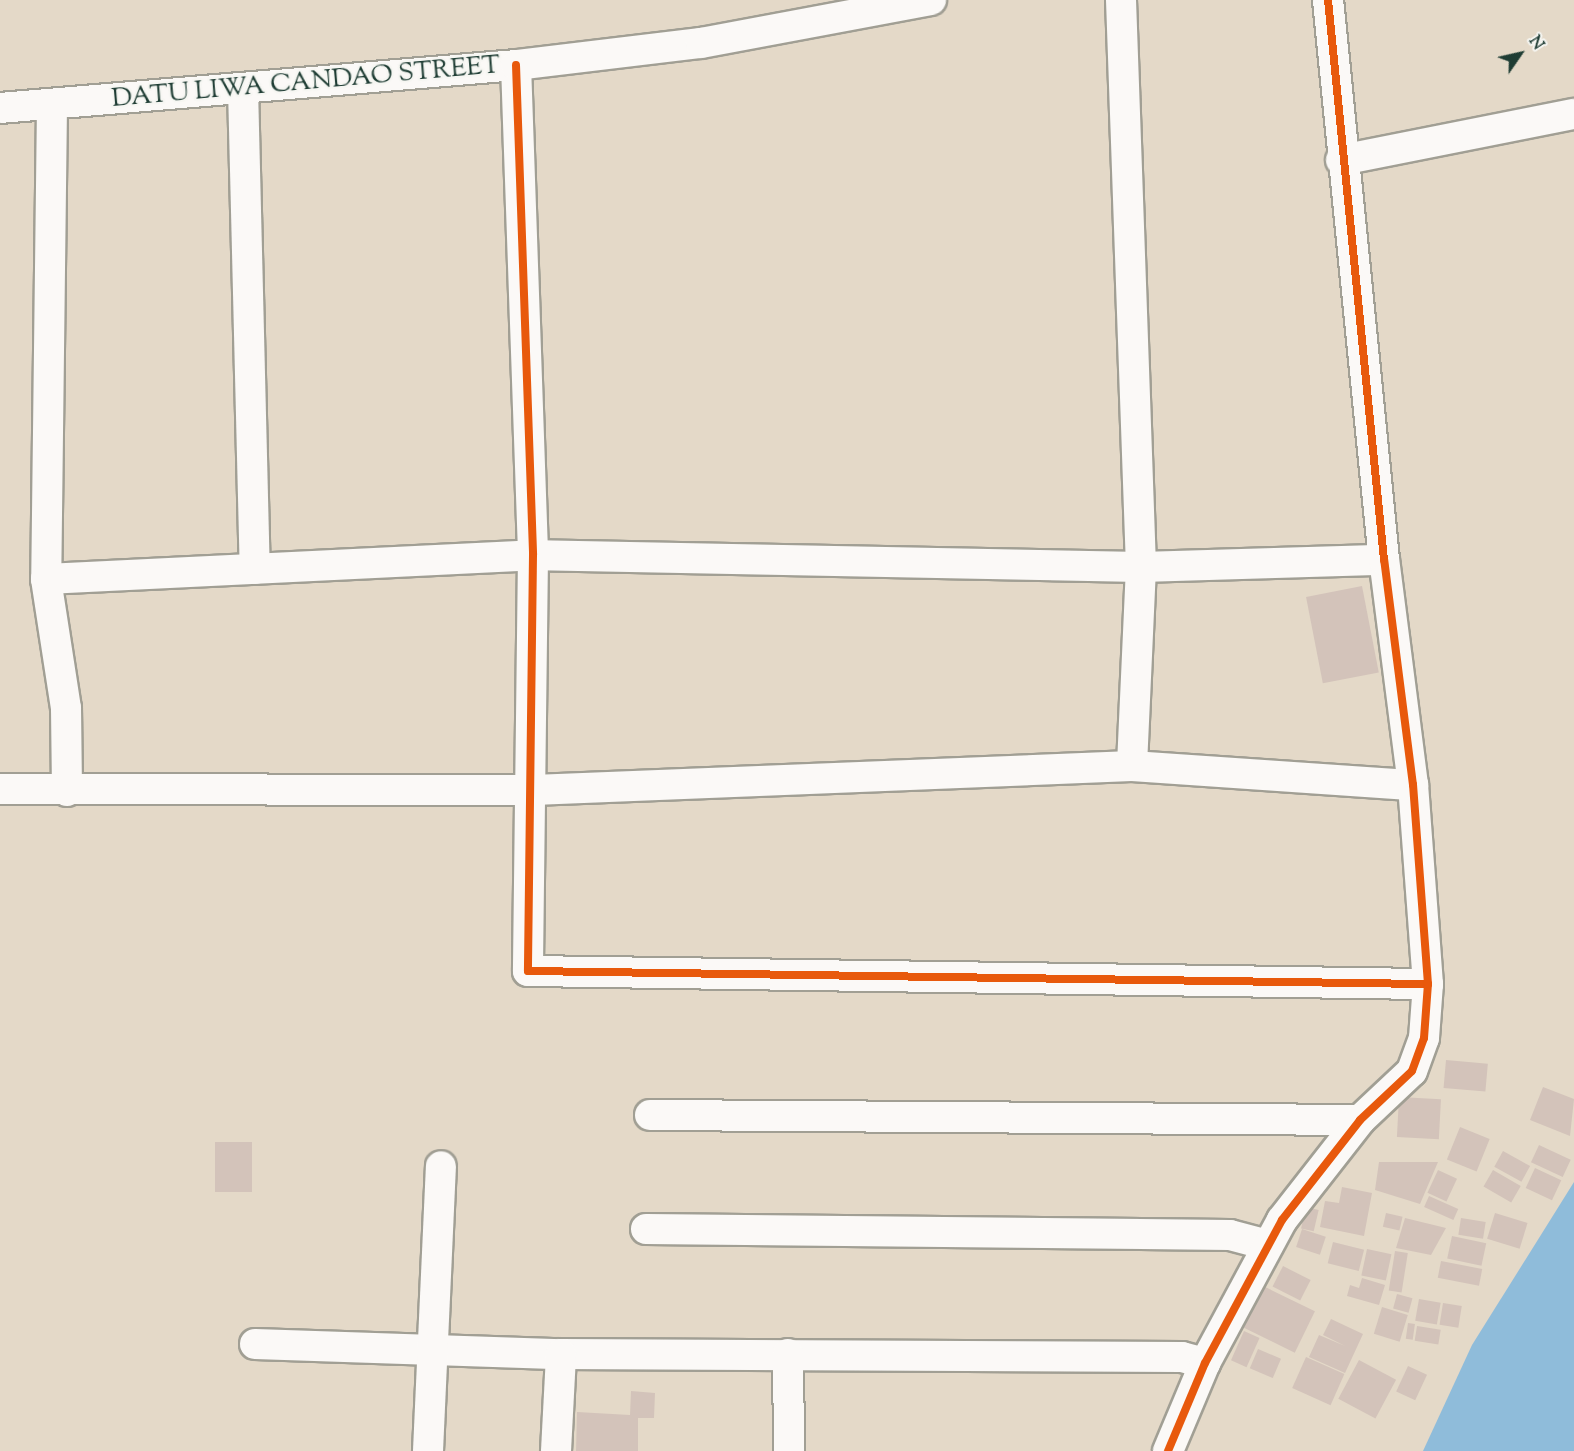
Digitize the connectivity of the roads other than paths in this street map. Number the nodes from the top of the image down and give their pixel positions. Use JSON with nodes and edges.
{"nodes":[{"id":1,"x":932,"y":0,"type":"edge"},
{"id":2,"x":1121,"y":0,"type":"edge"},
{"id":3,"x":1328,"y":0,"type":"edge"},
{"id":4,"x":516,"y":65,"type":"junction"},
{"id":5,"x":243,"y":88,"type":"junction"},
{"id":6,"x":52,"y":105,"type":"junction"},
{"id":7,"x":0,"y":108,"type":"edge"},
{"id":8,"x":1574,"y":114,"type":"edge"},
{"id":9,"x":1341,"y":160,"type":"junction"},
{"id":10,"x":533,"y":555,"type":"junction"},
{"id":11,"x":1384,"y":560,"type":"junction"},
{"id":12,"x":1142,"y":567,"type":"junction"},
{"id":13,"x":255,"y":569,"type":"junction"},
{"id":14,"x":46,"y":579,"type":"junction"},
{"id":15,"x":1132,"y":766,"type":"junction"},
{"id":16,"x":1413,"y":785,"type":"junction"},
{"id":17,"x":0,"y":789,"type":"edge"},
{"id":18,"x":533,"y":790,"type":"junction"},
{"id":19,"x":67,"y":791,"type":"junction"},
{"id":20,"x":1428,"y":984,"type":"junction"},
{"id":21,"x":650,"y":1115,"type":"dead end"},
{"id":22,"x":1360,"y":1120,"type":"junction"},
{"id":23,"x":441,"y":1166,"type":"dead end"},
{"id":24,"x":645,"y":1229,"type":"dead end"},
{"id":25,"x":1268,"y":1245,"type":"junction"},
{"id":26,"x":255,"y":1344,"type":"dead end"},
{"id":27,"x":435,"y":1350,"type":"junction"},
{"id":28,"x":561,"y":1354,"type":"junction"},
{"id":29,"x":788,"y":1354,"type":"junction"},
{"id":30,"x":1205,"y":1363,"type":"junction"},
{"id":31,"x":428,"y":1451,"type":"edge"},
{"id":32,"x":556,"y":1451,"type":"edge"},
{"id":33,"x":789,"y":1451,"type":"edge"},
{"id":34,"x":1168,"y":1451,"type":"edge"}],
"edges":[{"from":1,"to":4,"type":"street","name":"DATU LIWA CANDAO STREET"},
{"from":2,"to":12,"type":"street"},
{"from":3,"to":9,"type":"street"},
{"from":4,"to":5,"type":"street","name":"DATU LIWA CANDAO STREET"},
{"from":4,"to":10,"type":"street"},
{"from":5,"to":6,"type":"street","name":"DATU LIWA CANDAO STREET"},
{"from":5,"to":13,"type":"street"},
{"from":6,"to":7,"type":"street","name":"DATU LIWA CANDAO STREET"},
{"from":6,"to":14,"type":"street"},
{"from":8,"to":9,"type":"street"},
{"from":9,"to":11,"type":"street"},
{"from":10,"to":12,"type":"street"},
{"from":10,"to":13,"type":"street"},
{"from":10,"to":18,"type":"street"},
{"from":11,"to":12,"type":"street"},
{"from":11,"to":16,"type":"street"},
{"from":12,"to":15,"type":"street"},
{"from":13,"to":14,"type":"street"},
{"from":14,"to":19,"type":"street"},
{"from":15,"to":16,"type":"street"},
{"from":15,"to":18,"type":"street"},
{"from":16,"to":20,"type":"street"},
{"from":17,"to":19,"type":"street"},
{"from":18,"to":19,"type":"street"},
{"from":18,"to":20,"type":"street"},
{"from":20,"to":22,"type":"street"},
{"from":21,"to":22,"type":"street"},
{"from":22,"to":25,"type":"street"},
{"from":23,"to":27,"type":"street"},
{"from":24,"to":25,"type":"street"},
{"from":25,"to":30,"type":"street"},
{"from":26,"to":27,"type":"street"},
{"from":27,"to":28,"type":"street"},
{"from":27,"to":31,"type":"street"},
{"from":28,"to":29,"type":"street"},
{"from":28,"to":32,"type":"street"},
{"from":29,"to":30,"type":"street"},
{"from":29,"to":33,"type":"street"},
{"from":30,"to":34,"type":"street"}]}
